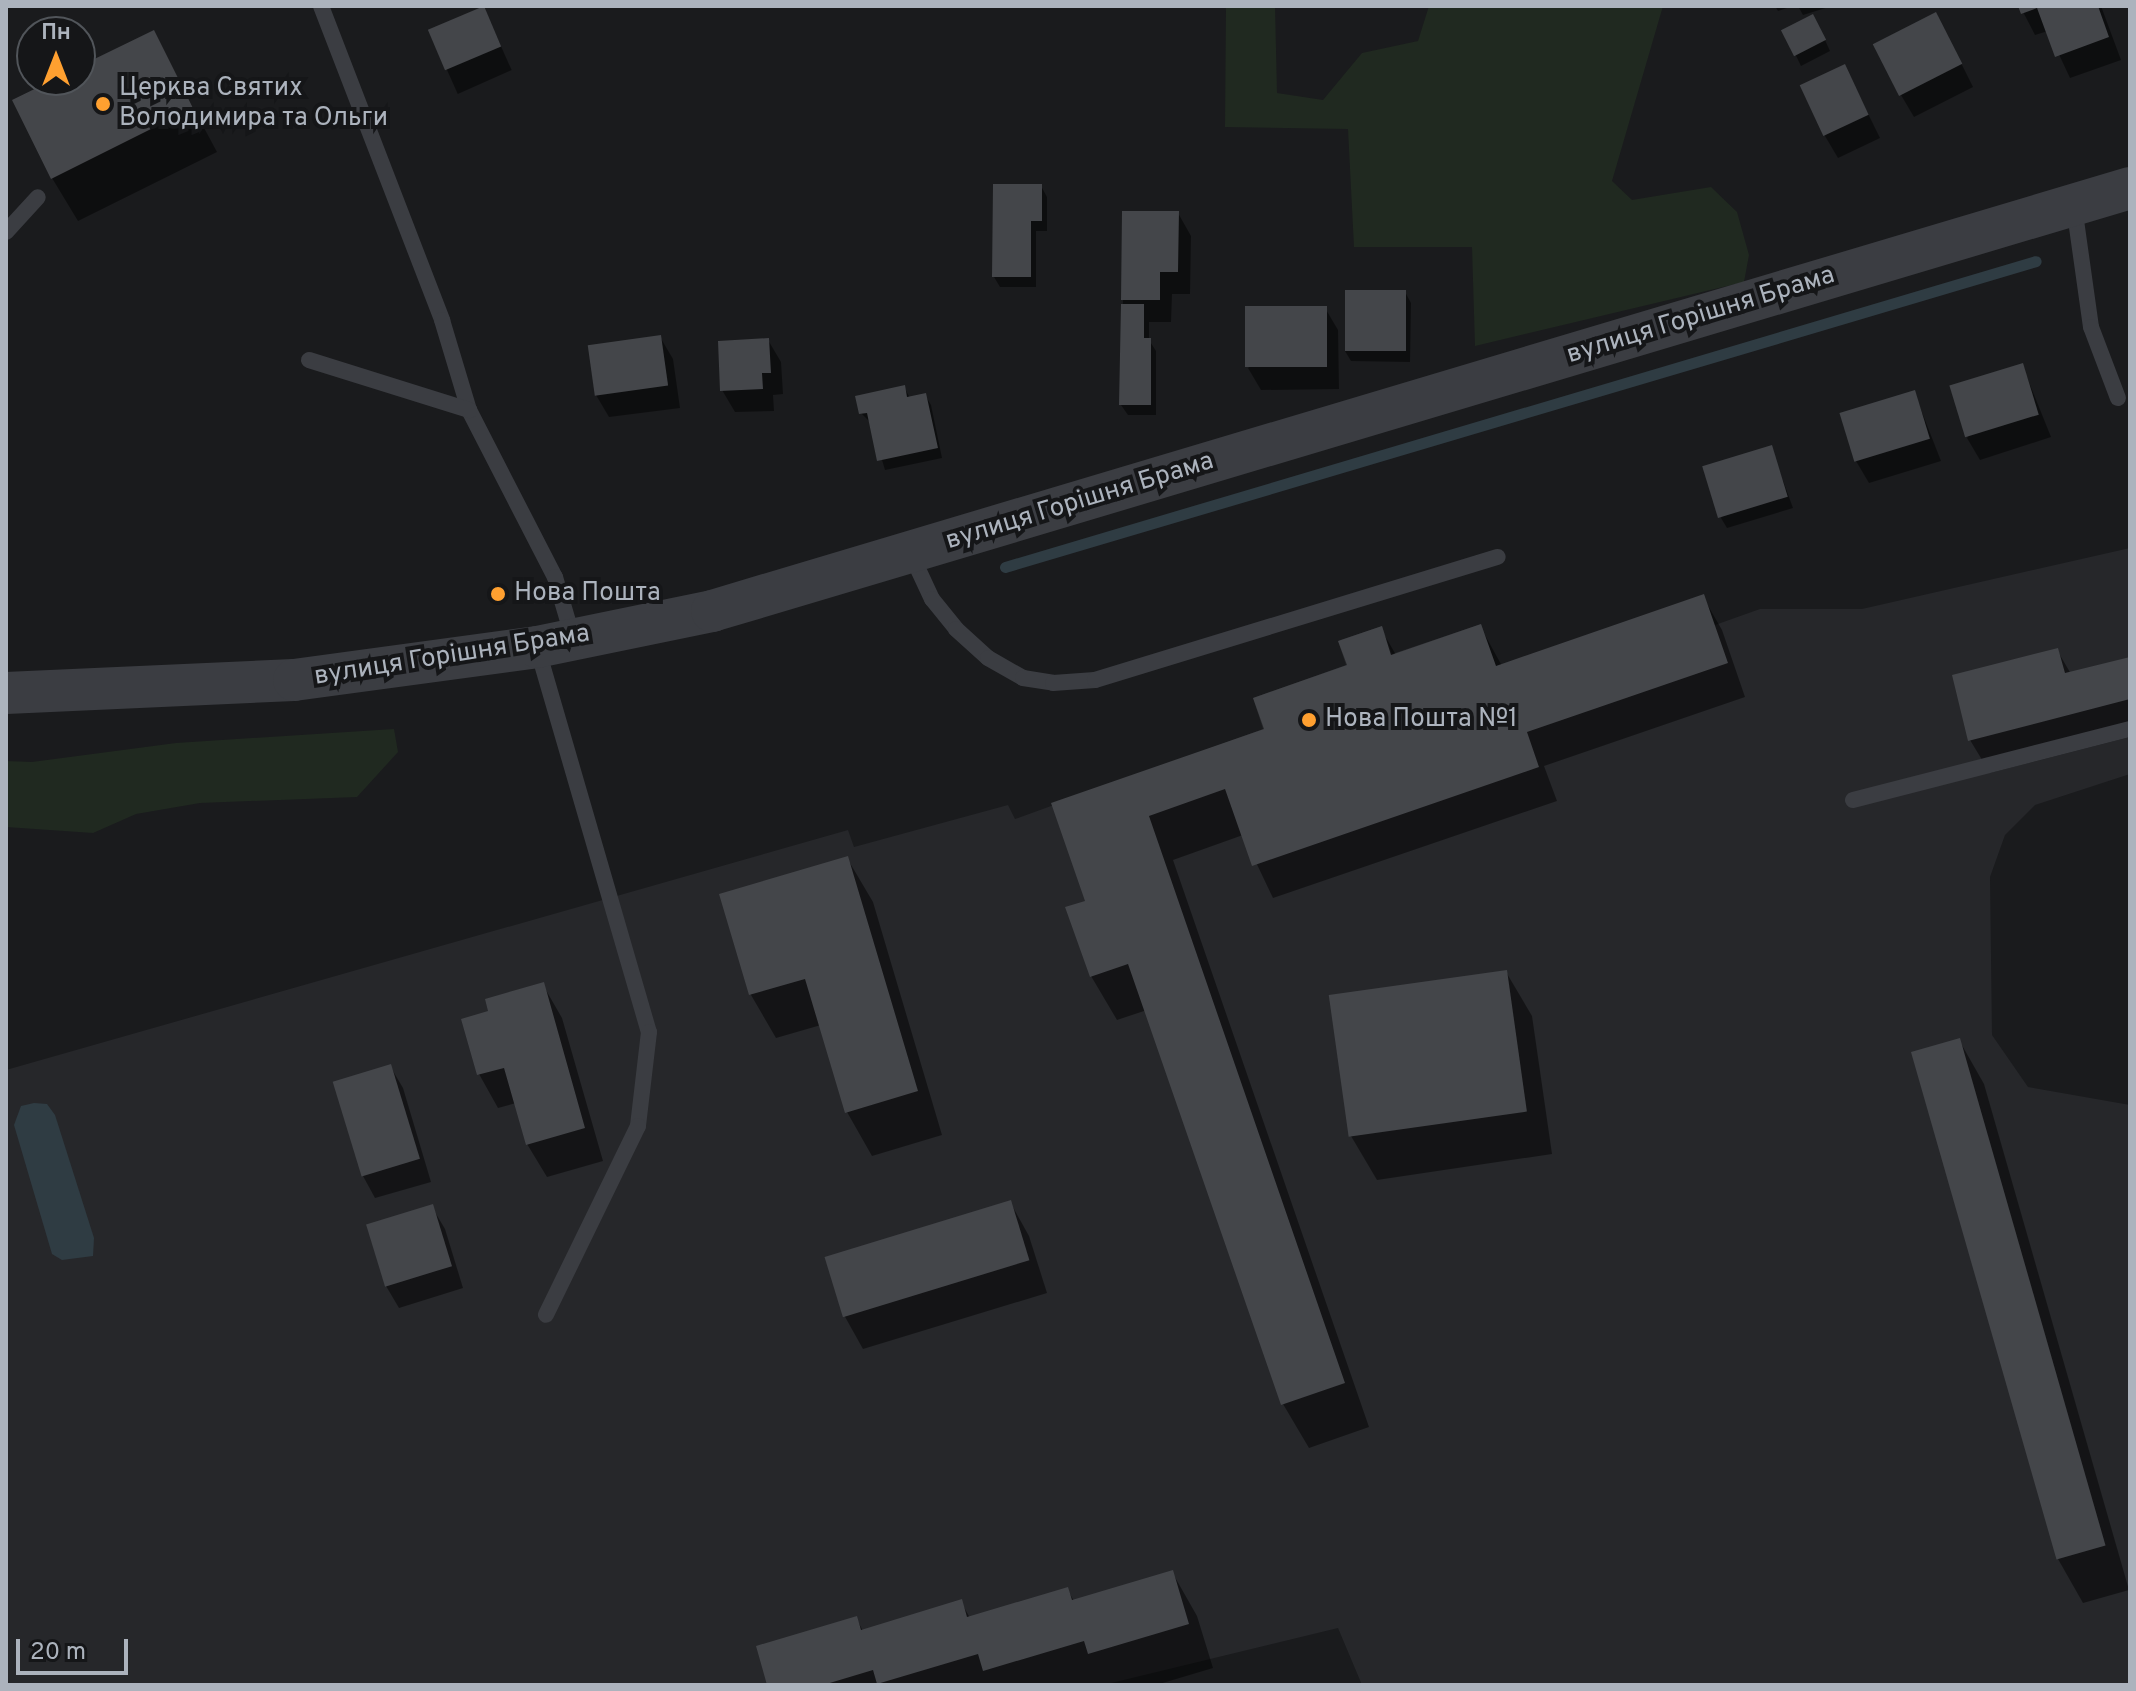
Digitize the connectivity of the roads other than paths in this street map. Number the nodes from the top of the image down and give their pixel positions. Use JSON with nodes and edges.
{"nodes":[{"id":1,"x":321,"y":6,"type":"edge"},
{"id":2,"x":2130,"y":188,"type":"edge"},
{"id":3,"x":38,"y":197,"type":"dead end"},
{"id":4,"x":2073,"y":204,"type":"junction"},
{"id":5,"x":6,"y":232,"type":"edge"},
{"id":6,"x":309,"y":360,"type":"dead end"},
{"id":7,"x":2118,"y":398,"type":"dead end"},
{"id":8,"x":469,"y":410,"type":"junction"},
{"id":9,"x":911,"y":552,"type":"junction"},
{"id":10,"x":1498,"y":557,"type":"dead end"},
{"id":11,"x":556,"y":643,"type":"junction"},
{"id":12,"x":6,"y":693,"type":"edge"},
{"id":13,"x":2130,"y":729,"type":"edge"},
{"id":14,"x":1853,"y":800,"type":"dead end"},
{"id":15,"x":546,"y":1315,"type":"dead end"}],
"edges":[{"from":1,"to":8,"type":"lane"},
{"from":2,"to":4,"type":"street","name":"вулиця Горішня Брама"},
{"from":3,"to":5,"type":"lane"},
{"from":4,"to":7,"type":"lane"},
{"from":4,"to":9,"type":"street","name":"вулиця Горішня Брама"},
{"from":6,"to":8,"type":"lane"},
{"from":8,"to":11,"type":"lane"},
{"from":9,"to":10,"type":"lane"},
{"from":9,"to":11,"type":"street","name":"вулиця Горішня Брама"},
{"from":11,"to":12,"type":"street","name":"вулиця Горішня Брама"},
{"from":11,"to":15,"type":"lane"},
{"from":13,"to":14,"type":"lane"}]}
